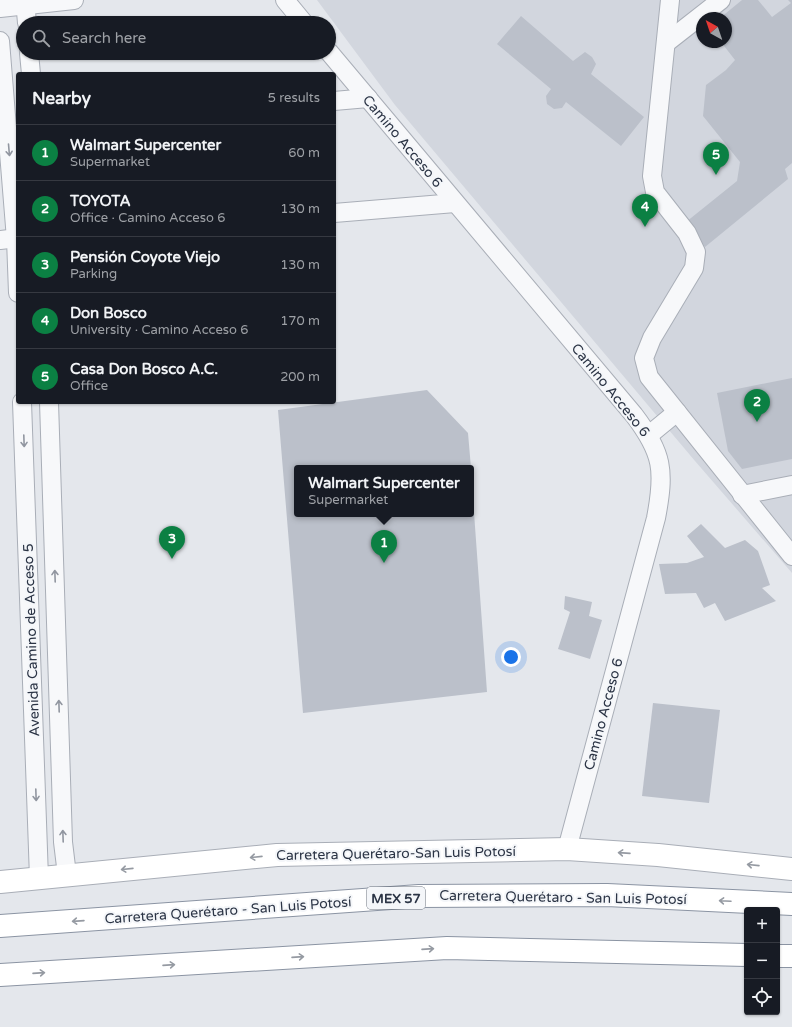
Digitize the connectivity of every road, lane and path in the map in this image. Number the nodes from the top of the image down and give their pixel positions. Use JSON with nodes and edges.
{"nodes":[{"id":1,"x":74,"y":0,"type":"edge"},
{"id":2,"x":285,"y":0,"type":"edge"},
{"id":3,"x":670,"y":0,"type":"edge"},
{"id":4,"x":721,"y":0,"type":"edge"},
{"id":5,"x":25,"y":2,"type":"edge"},
{"id":6,"x":0,"y":8,"type":"edge"},
{"id":7,"x":26,"y":16,"type":"edge"},
{"id":8,"x":298,"y":16,"type":"edge"},
{"id":9,"x":0,"y":41,"type":"edge"},
{"id":10,"x":666,"y":43,"type":"junction"},
{"id":11,"x":30,"y":60,"type":"edge"},
{"id":12,"x":336,"y":60,"type":"edge"},
{"id":13,"x":31,"y":72,"type":"edge"},
{"id":14,"x":368,"y":98,"type":"junction"},
{"id":15,"x":336,"y":101,"type":"edge"},
{"id":16,"x":13,"y":130,"type":"edge"},
{"id":17,"x":455,"y":203,"type":"junction"},
{"id":18,"x":336,"y":213,"type":"edge"},
{"id":19,"x":11,"y":239,"type":"edge"},
{"id":20,"x":16,"y":278,"type":"edge"},
{"id":21,"x":22,"y":404,"type":"edge"},
{"id":22,"x":49,"y":404,"type":"edge"},
{"id":23,"x":677,"y":412,"type":"junction"},
{"id":24,"x":649,"y":435,"type":"junction"},
{"id":25,"x":792,"y":485,"type":"edge"},
{"id":26,"x":742,"y":495,"type":"junction"},
{"id":27,"x":26,"y":507,"type":"junction"},
{"id":28,"x":53,"y":510,"type":"junction"},
{"id":29,"x":792,"y":556,"type":"edge"},
{"id":30,"x":56,"y":629,"type":"junction"},
{"id":31,"x":30,"y":631,"type":"junction"},
{"id":32,"x":61,"y":766,"type":"junction"},
{"id":33,"x":35,"y":770,"type":"junction"},
{"id":34,"x":567,"y":849,"type":"junction"},
{"id":35,"x":792,"y":869,"type":"edge"},
{"id":36,"x":67,"y":875,"type":"junction"},
{"id":37,"x":39,"y":878,"type":"junction"},
{"id":38,"x":0,"y":882,"type":"edge"},
{"id":39,"x":792,"y":904,"type":"edge"},
{"id":40,"x":5,"y":925,"type":"edge"},
{"id":41,"x":744,"y":955,"type":"edge"},
{"id":42,"x":780,"y":956,"type":"edge"},
{"id":43,"x":792,"y":956,"type":"edge"},
{"id":44,"x":0,"y":975,"type":"edge"}],
"edges":[{"from":1,"to":5,"type":"street"},
{"from":2,"to":8,"type":"street"},
{"from":3,"to":10,"type":"street"},
{"from":4,"to":10,"type":"street"},
{"from":5,"to":6,"type":"street"},
{"from":5,"to":7,"type":"street"},
{"from":9,"to":16,"type":"street"},
{"from":10,"to":23,"type":"street"},
{"from":11,"to":13,"type":"street"},
{"from":12,"to":14,"type":"street","name":"Camino Acceso 6"},
{"from":14,"to":15,"type":"street"},
{"from":14,"to":17,"type":"street","name":"Camino Acceso 6"},
{"from":16,"to":19,"type":"street","one_way":true},
{"from":17,"to":18,"type":"street"},
{"from":17,"to":24,"type":"street","name":"Camino Acceso 6"},
{"from":19,"to":20,"type":"street"},
{"from":21,"to":27,"type":"street","name":"Avenida Camino de Acceso 5","one_way":true},
{"from":22,"to":28,"type":"street","name":"Avenida Camino de Acceso 5"},
{"from":23,"to":24,"type":"street"},
{"from":23,"to":26,"type":"street"},
{"from":24,"to":34,"type":"street","name":"Camino Acceso 6"},
{"from":25,"to":26,"type":"street"},
{"from":26,"to":29,"type":"street"},
{"from":27,"to":28,"type":"street"},
{"from":27,"to":31,"type":"street","name":"Avenida Camino de Acceso 5"},
{"from":30,"to":28,"type":"street","name":"Avenida Camino de Acceso 5","one_way":true},
{"from":30,"to":31,"type":"street"},
{"from":32,"to":30,"type":"street","name":"Avenida Camino de Acceso 5","one_way":true},
{"from":31,"to":33,"type":"street","name":"Avenida Camino de Acceso 5"},
{"from":32,"to":33,"type":"street"},
{"from":36,"to":32,"type":"street","name":"Avenida Camino de Acceso 5","one_way":true},
{"from":33,"to":37,"type":"street","name":"Avenida Camino de Acceso 5","one_way":true},
{"from":35,"to":34,"type":"main road","name":"Carretera Querétaro-San Luis Potosí","one_way":true},
{"from":34,"to":36,"type":"main road","name":"Carretera Querétaro-San Luis Potosí","one_way":true},
{"from":36,"to":37,"type":"main road","name":"Carretera Querétaro-San Luis Potosí"},
{"from":37,"to":38,"type":"main road","name":"Carretera Querétaro-San Luis Potosí"},
{"from":39,"to":40,"type":"main road","name":"Carretera Querétaro - San Luis Potosí","number":"MEX 57","one_way":true},
{"from":44,"to":41,"type":"main road","one_way":true},
{"from":42,"to":43,"type":"main road"}]}
